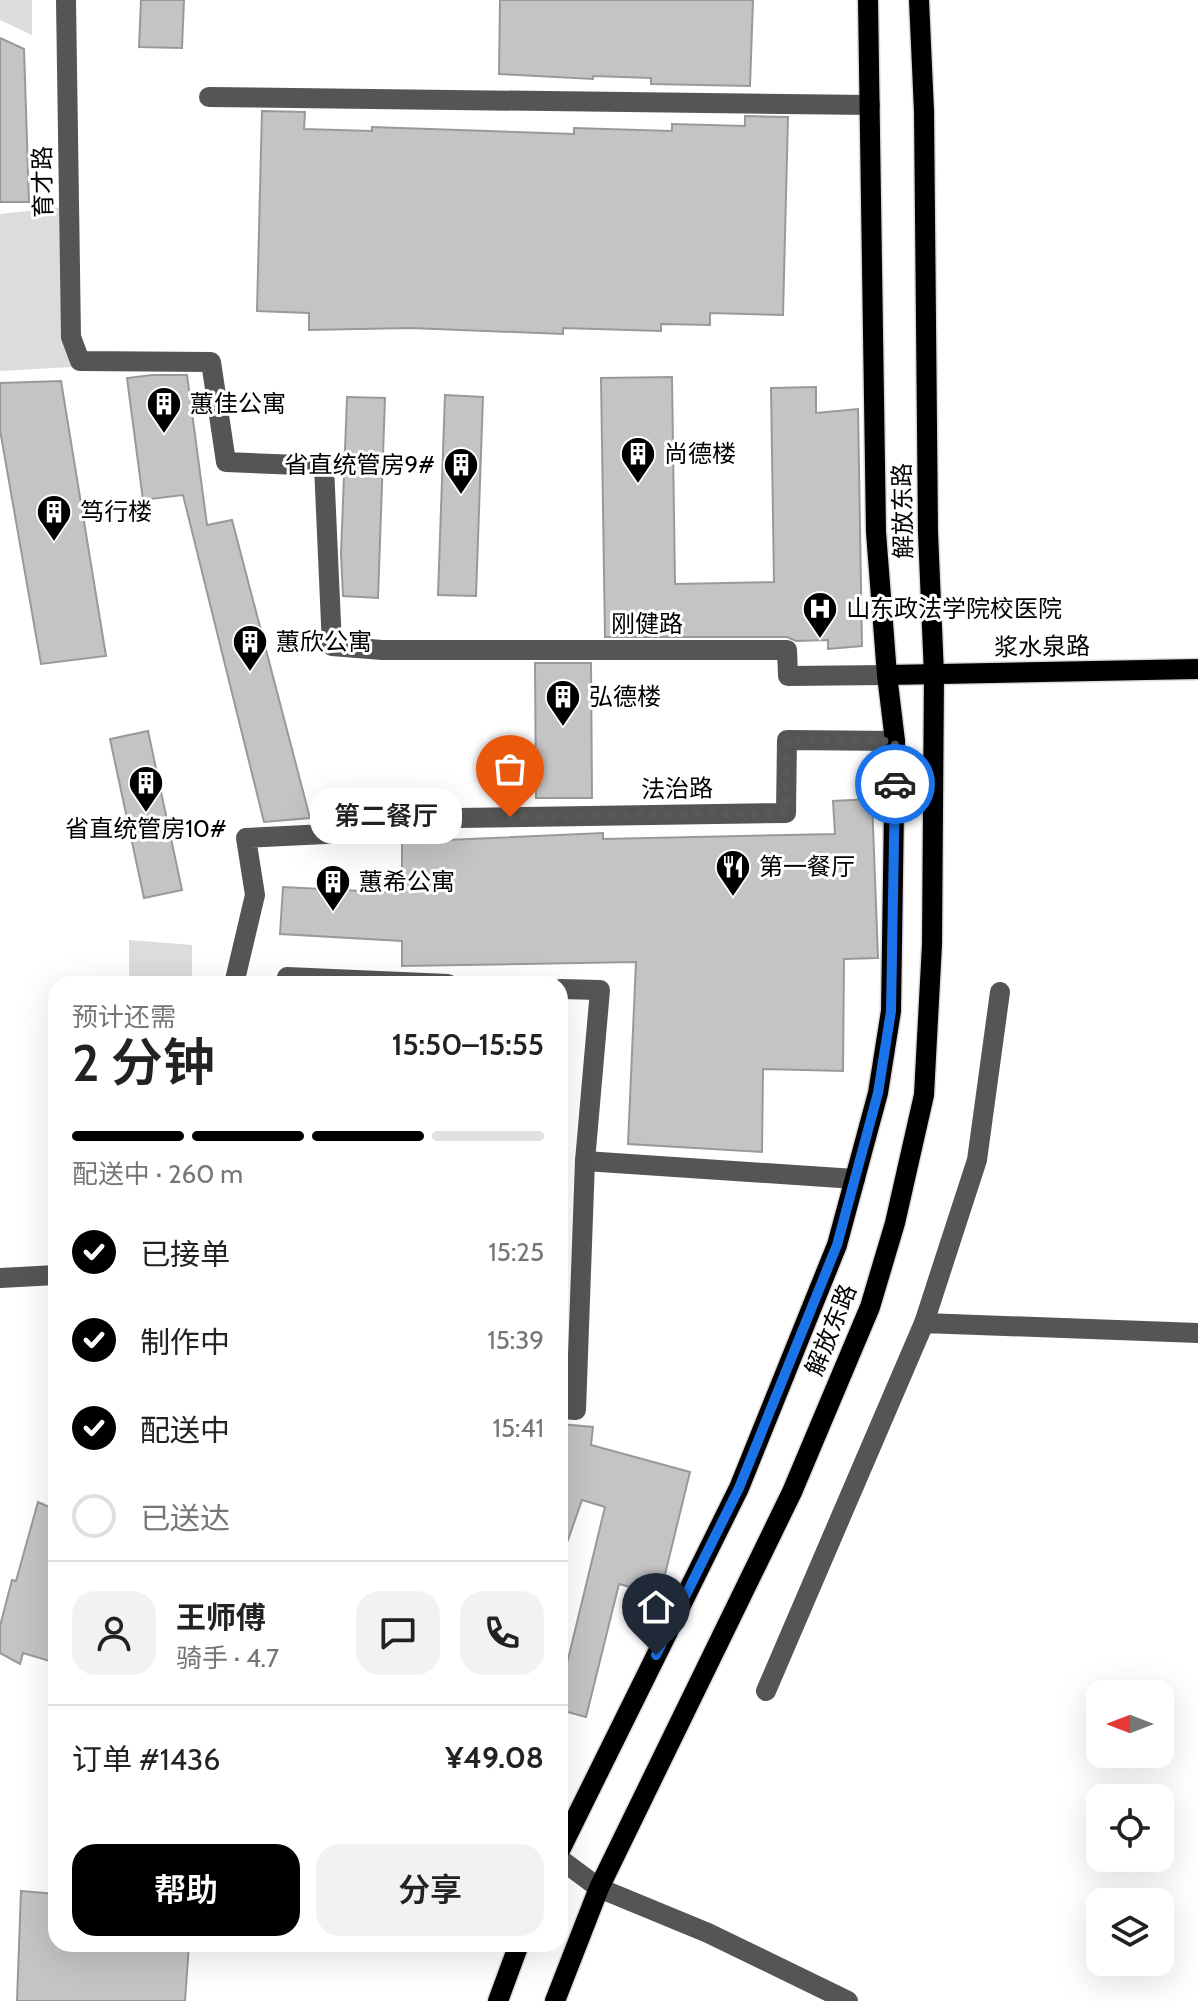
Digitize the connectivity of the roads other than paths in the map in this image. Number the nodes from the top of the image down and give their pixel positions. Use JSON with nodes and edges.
{"nodes":[{"id":1,"x":66,"y":0,"type":"edge"},
{"id":2,"x":868,"y":0,"type":"edge"},
{"id":3,"x":919,"y":0,"type":"edge"},
{"id":4,"x":209,"y":97,"type":"dead end"},
{"id":5,"x":870,"y":105,"type":"junction"},
{"id":6,"x":382,"y":650,"type":"joint"},
{"id":7,"x":1198,"y":669,"type":"edge"},
{"id":8,"x":887,"y":675,"type":"junction"},
{"id":9,"x":934,"y":675,"type":"junction"},
{"id":10,"x":895,"y":741,"type":"junction"},
{"id":11,"x":236,"y":976,"type":"edge"},
{"id":12,"x":568,"y":989,"type":"edge"},
{"id":13,"x":1000,"y":992,"type":"dead end"},
{"id":14,"x":585,"y":1161,"type":"junction"},
{"id":15,"x":855,"y":1179,"type":"junction"},
{"id":16,"x":48,"y":1275,"type":"edge"},
{"id":17,"x":0,"y":1278,"type":"edge"},
{"id":18,"x":924,"y":1323,"type":"junction"},
{"id":19,"x":1198,"y":1333,"type":"edge"},
{"id":20,"x":568,"y":1410,"type":"edge"},
{"id":21,"x":766,"y":1691,"type":"dead end"},
{"id":22,"x":568,"y":1834,"type":"edge"},
{"id":23,"x":568,"y":1865,"type":"edge"},
{"id":24,"x":599,"y":1888,"type":"junction"},
{"id":25,"x":516,"y":1952,"type":"edge"},
{"id":26,"x":498,"y":2001,"type":"edge"},
{"id":27,"x":555,"y":2001,"type":"edge"},
{"id":28,"x":848,"y":2001,"type":"edge"}],
"edges":[{"from":1,"to":6,"type":"street","name":"育才路"},
{"from":2,"to":5,"type":"main road","name":"解放东路"},
{"from":3,"to":9,"type":"main road","name":"解放东路"},
{"from":4,"to":5,"type":"street"},
{"from":5,"to":8,"type":"main road","name":"解放东路"},
{"from":6,"to":8,"type":"street","name":"刚健路"},
{"from":7,"to":9,"type":"main road","name":"浆水泉路"},
{"from":8,"to":9,"type":"main road","name":"浆水泉路"},
{"from":8,"to":10,"type":"main road","name":"解放东路"},
{"from":9,"to":24,"type":"main road","name":"解放东路"},
{"from":10,"to":11,"type":"street","name":"法治路"},
{"from":10,"to":15,"type":"main road","name":"解放东路"},
{"from":12,"to":14,"type":"street"},
{"from":13,"to":18,"type":"street"},
{"from":14,"to":15,"type":"street"},
{"from":14,"to":20,"type":"street"},
{"from":15,"to":22,"type":"main road","name":"解放东路"},
{"from":16,"to":17,"type":"street"},
{"from":18,"to":19,"type":"street"},
{"from":18,"to":21,"type":"street"},
{"from":23,"to":24,"type":"street"},
{"from":24,"to":27,"type":"main road","name":"解放东路"},
{"from":24,"to":28,"type":"street"},
{"from":25,"to":26,"type":"main road"}]}
